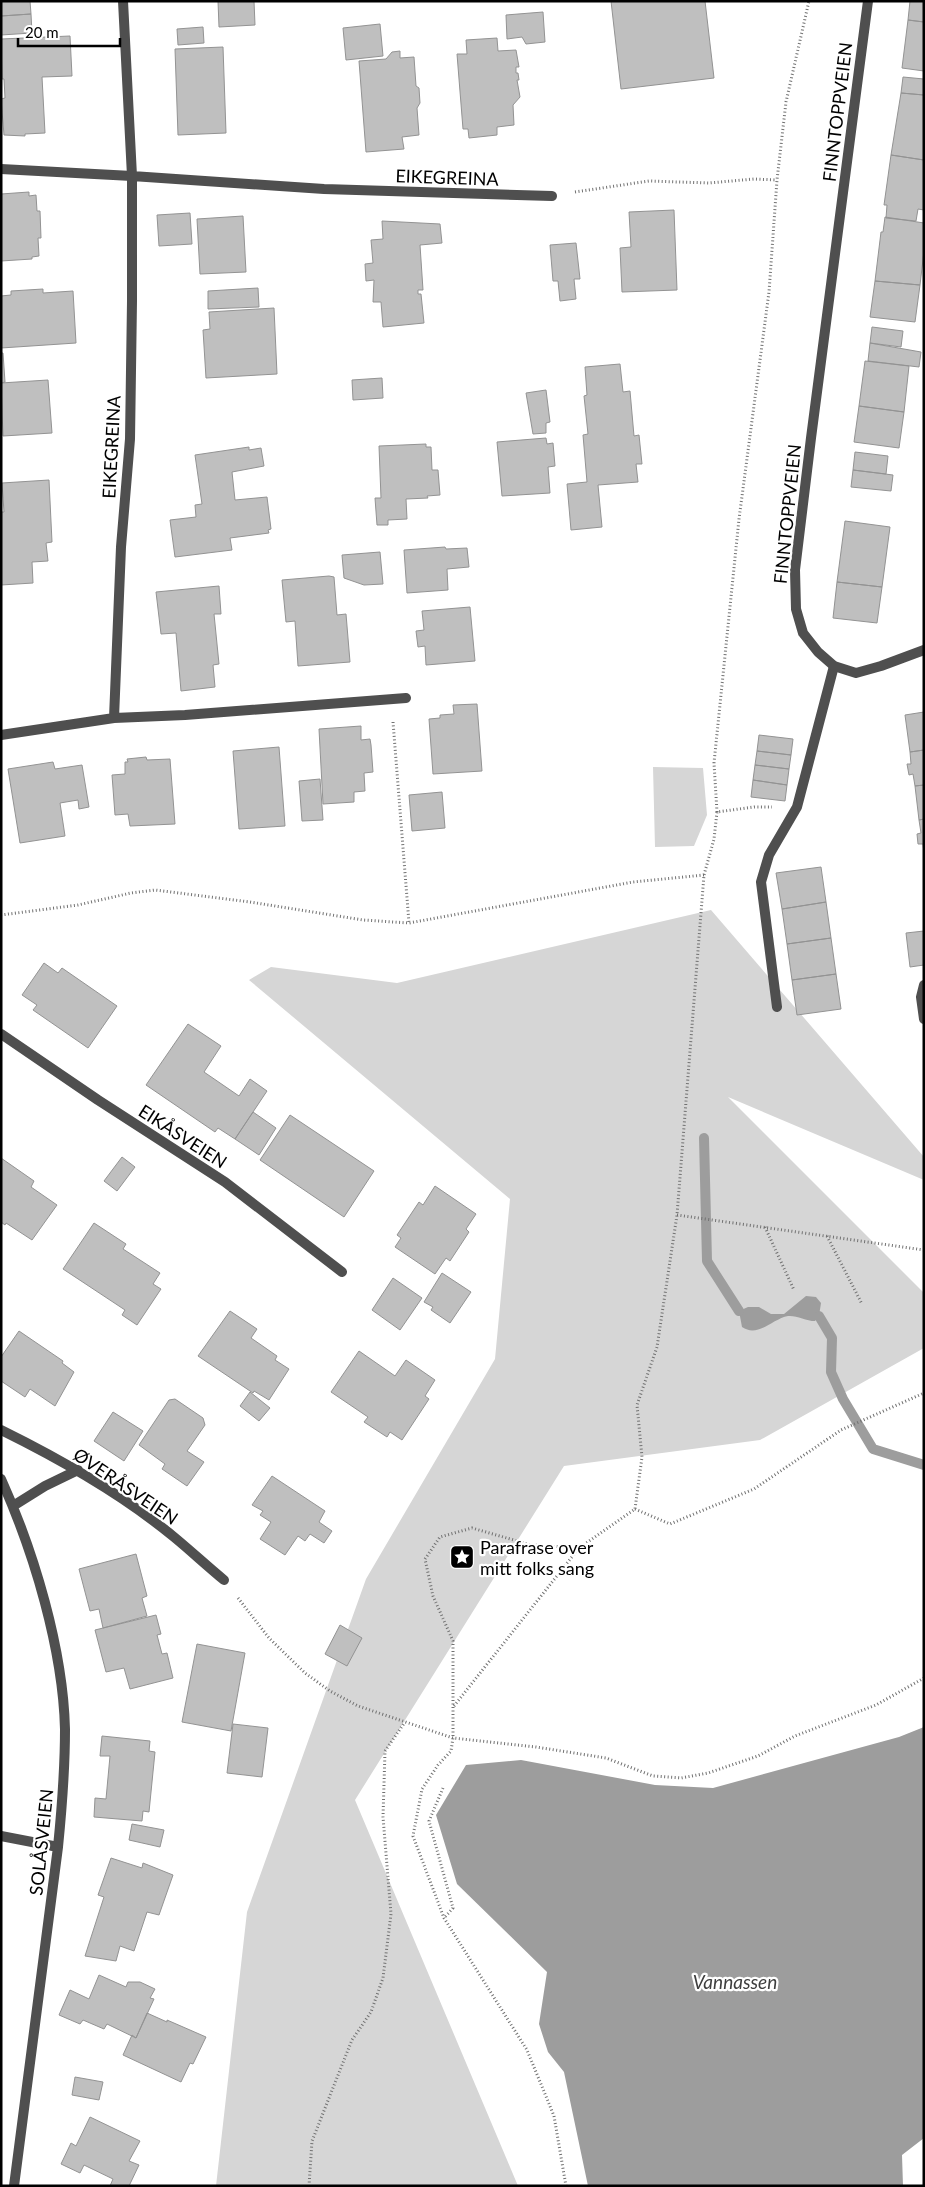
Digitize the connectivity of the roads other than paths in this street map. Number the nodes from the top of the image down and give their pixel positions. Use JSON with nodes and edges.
{"nodes":[{"id":1,"x":123,"y":1,"type":"edge"},
{"id":2,"x":868,"y":1,"type":"edge"},
{"id":3,"x":1,"y":169,"type":"edge"},
{"id":4,"x":132,"y":176,"type":"junction"},
{"id":5,"x":552,"y":196,"type":"road end"},
{"id":6,"x":924,"y":650,"type":"edge"},
{"id":7,"x":834,"y":666,"type":"junction"},
{"id":8,"x":406,"y":698,"type":"dead end"},
{"id":9,"x":114,"y":718,"type":"junction"},
{"id":10,"x":1,"y":735,"type":"edge"},
{"id":11,"x":924,"y":985,"type":"edge"},
{"id":12,"x":777,"y":1007,"type":"dead end"},
{"id":13,"x":924,"y":1019,"type":"edge"},
{"id":14,"x":1,"y":1034,"type":"edge"},
{"id":15,"x":342,"y":1272,"type":"dead end"},
{"id":16,"x":1,"y":1430,"type":"edge"},
{"id":17,"x":78,"y":1470,"type":"junction"},
{"id":18,"x":1,"y":1479,"type":"edge"},
{"id":19,"x":13,"y":1506,"type":"junction"},
{"id":20,"x":224,"y":1580,"type":"road end"},
{"id":21,"x":1,"y":1836,"type":"edge"},
{"id":22,"x":58,"y":1847,"type":"junction"},
{"id":23,"x":14,"y":2186,"type":"edge"}],
"edges":[{"from":1,"to":4,"type":"street","name":"EIKEGREINA"},
{"from":2,"to":7,"type":"street","name":"FINNTOPPVEIEN"},
{"from":3,"to":4,"type":"street"},
{"from":4,"to":5,"type":"street","name":"EIKEGREINA"},
{"from":4,"to":9,"type":"street","name":"EIKEGREINA"},
{"from":6,"to":7,"type":"street"},
{"from":7,"to":12,"type":"street"},
{"from":8,"to":9,"type":"street"},
{"from":9,"to":10,"type":"street"},
{"from":11,"to":13,"type":"street"},
{"from":14,"to":15,"type":"street","name":"EIKÅSVEIEN"},
{"from":16,"to":17,"type":"street","name":"ØVERÅSVEIEN"},
{"from":17,"to":19,"type":"street"},
{"from":17,"to":20,"type":"street","name":"ØVERÅSVEIEN"},
{"from":18,"to":19,"type":"street","name":"SOLÅSVEIEN"},
{"from":19,"to":22,"type":"street","name":"SOLÅSVEIEN"},
{"from":21,"to":22,"type":"street"},
{"from":22,"to":23,"type":"street","name":"SOLÅSVEIEN"}]}
